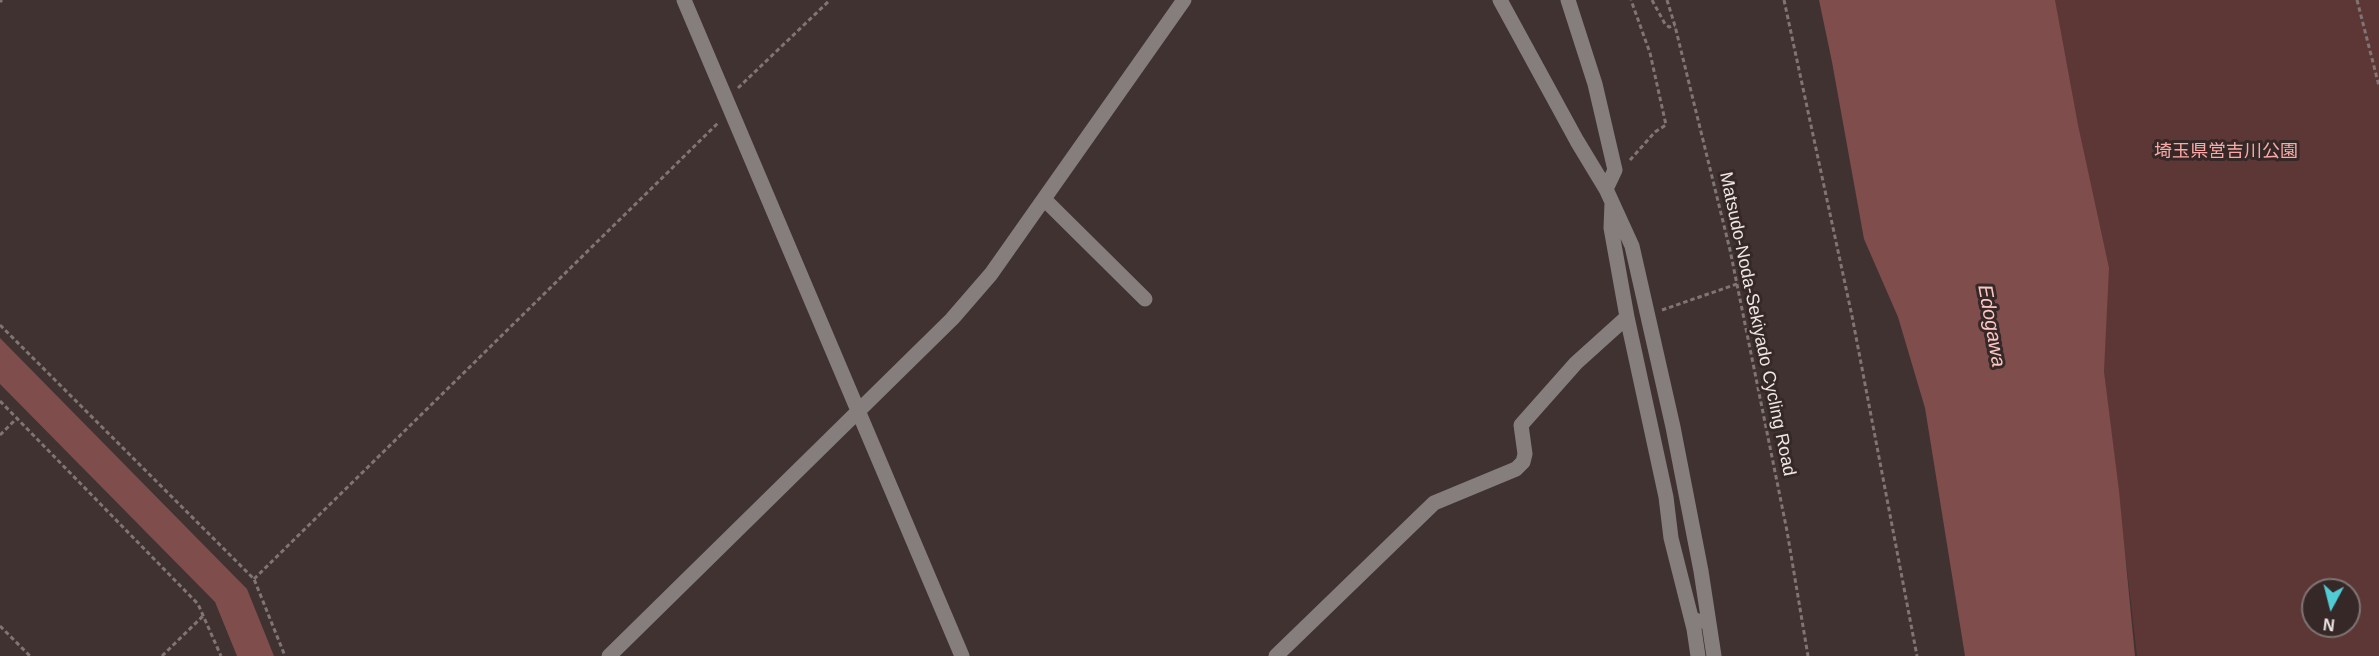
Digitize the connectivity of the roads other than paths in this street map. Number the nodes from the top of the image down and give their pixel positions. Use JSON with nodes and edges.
{"nodes":[{"id":1,"x":684,"y":0,"type":"edge"},
{"id":2,"x":1184,"y":0,"type":"edge"},
{"id":3,"x":1500,"y":0,"type":"edge"},
{"id":4,"x":1568,"y":0,"type":"edge"},
{"id":5,"x":1609,"y":195,"type":"junction"},
{"id":6,"x":1044,"y":199,"type":"junction"},
{"id":7,"x":1145,"y":299,"type":"dead end"},
{"id":8,"x":1627,"y":317,"type":"junction"},
{"id":9,"x":859,"y":413,"type":"junction"},
{"id":10,"x":1702,"y":583,"type":"junction"},
{"id":11,"x":1694,"y":629,"type":"junction"},
{"id":12,"x":609,"y":656,"type":"edge"},
{"id":13,"x":962,"y":656,"type":"edge"},
{"id":14,"x":1276,"y":656,"type":"edge"},
{"id":15,"x":1698,"y":656,"type":"edge"},
{"id":16,"x":1714,"y":656,"type":"edge"}],
"edges":[{"from":1,"to":9,"type":"street"},
{"from":2,"to":6,"type":"street"},
{"from":3,"to":5,"type":"street"},
{"from":4,"to":5,"type":"street"},
{"from":5,"to":8,"type":"street"},
{"from":5,"to":10,"type":"street"},
{"from":6,"to":7,"type":"street"},
{"from":6,"to":9,"type":"street"},
{"from":8,"to":11,"type":"street"},
{"from":8,"to":14,"type":"street"},
{"from":9,"to":12,"type":"street"},
{"from":9,"to":13,"type":"street"},
{"from":10,"to":11,"type":"street"},
{"from":10,"to":16,"type":"street"},
{"from":11,"to":15,"type":"street"}]}
